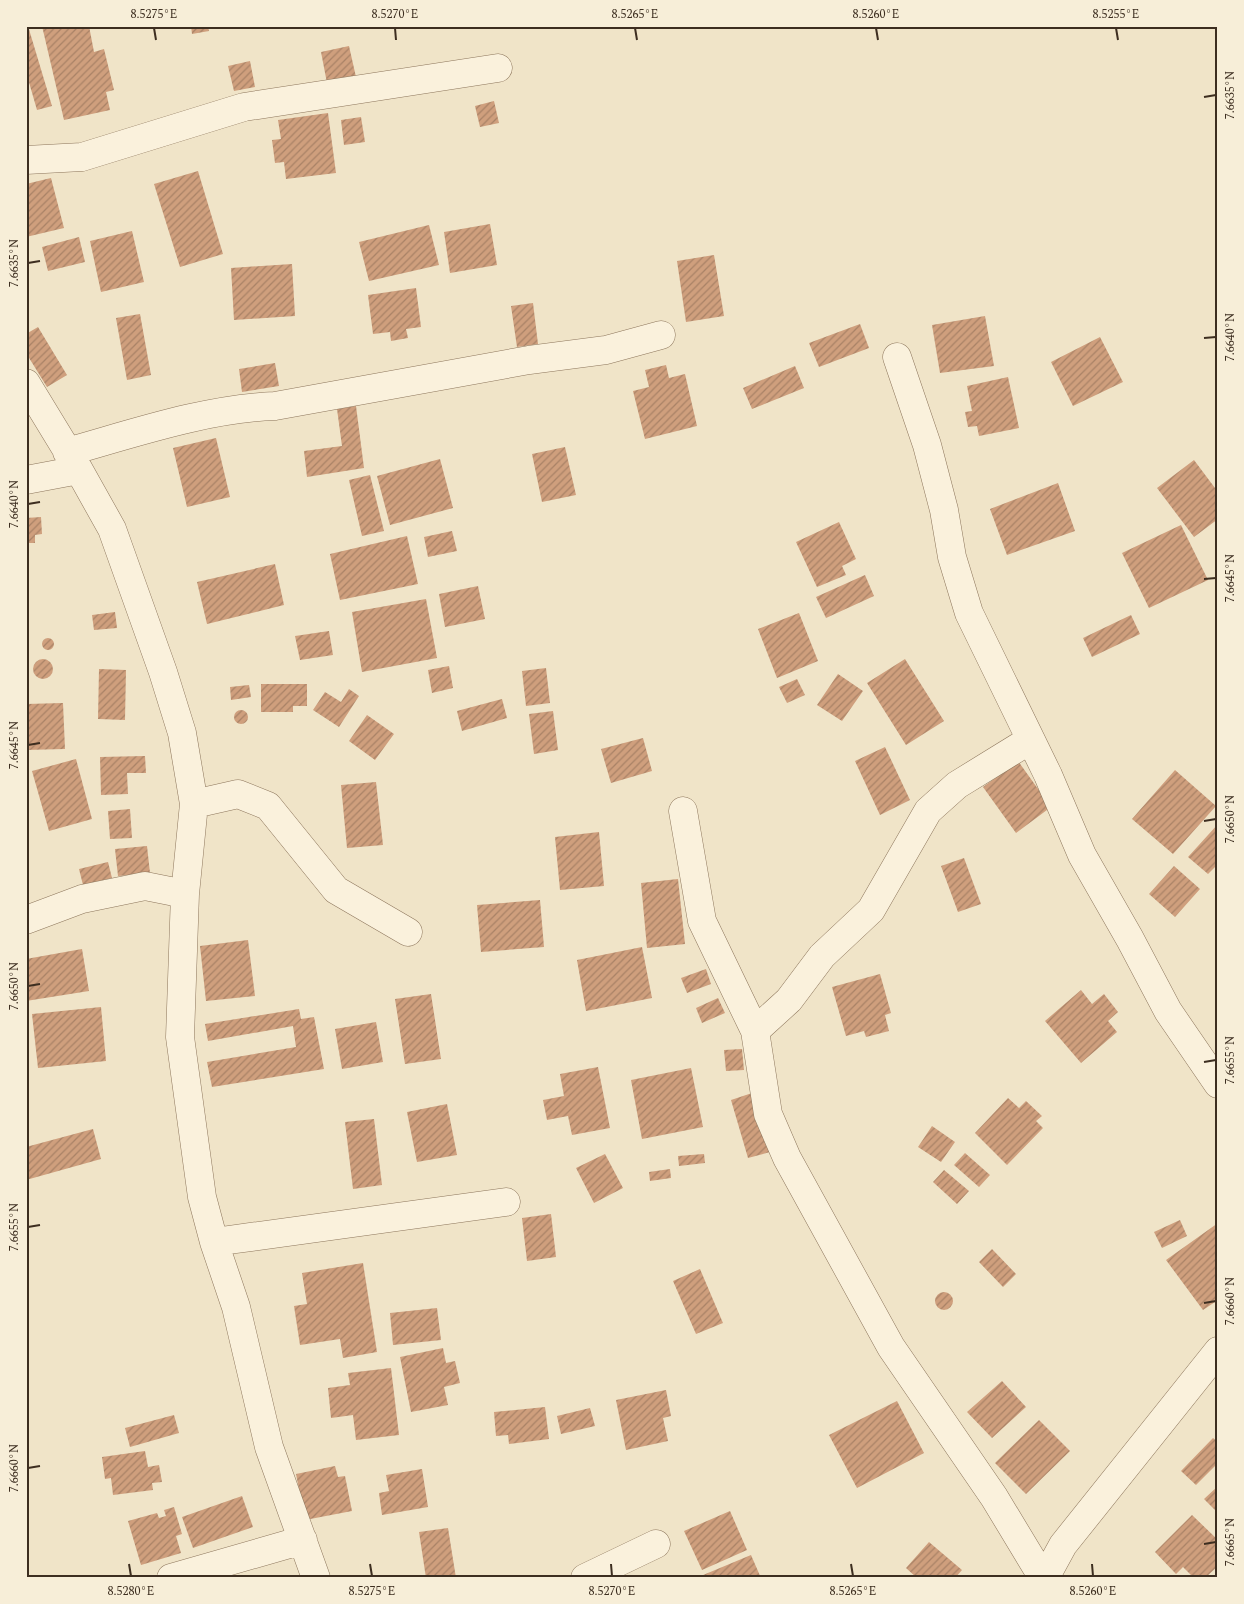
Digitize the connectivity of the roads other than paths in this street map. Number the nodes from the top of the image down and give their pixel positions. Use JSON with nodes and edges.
{"nodes":[{"id":1,"x":498,"y":68,"type":"dead end"},
{"id":2,"x":26,"y":160,"type":"edge"},
{"id":3,"x":661,"y":334,"type":"dead end"},
{"id":4,"x":897,"y":357,"type":"dead end"},
{"id":5,"x":26,"y":383,"type":"edge"},
{"id":6,"x":73,"y":461,"type":"junction"},
{"id":7,"x":26,"y":480,"type":"edge"},
{"id":8,"x":1030,"y":740,"type":"junction"},
{"id":9,"x":194,"y":804,"type":"junction"},
{"id":10,"x":683,"y":811,"type":"dead end"},
{"id":11,"x":185,"y":894,"type":"junction"},
{"id":12,"x":26,"y":920,"type":"edge"},
{"id":13,"x":408,"y":932,"type":"dead end"},
{"id":14,"x":755,"y":1031,"type":"junction"},
{"id":15,"x":1218,"y":1084,"type":"edge"},
{"id":16,"x":506,"y":1202,"type":"dead end"},
{"id":17,"x":214,"y":1242,"type":"junction"},
{"id":18,"x":1218,"y":1351,"type":"edge"},
{"id":19,"x":303,"y":1540,"type":"junction"},
{"id":20,"x":656,"y":1544,"type":"dead end"},
{"id":21,"x":171,"y":1578,"type":"edge"},
{"id":22,"x":316,"y":1578,"type":"edge"},
{"id":23,"x":585,"y":1578,"type":"edge"},
{"id":24,"x":1044,"y":1578,"type":"edge"}],
"edges":[{"from":1,"to":2,"type":"street"},
{"from":3,"to":6,"type":"street"},
{"from":4,"to":8,"type":"street"},
{"from":5,"to":6,"type":"street"},
{"from":6,"to":7,"type":"street"},
{"from":6,"to":9,"type":"street"},
{"from":8,"to":14,"type":"street"},
{"from":8,"to":15,"type":"street"},
{"from":9,"to":11,"type":"street"},
{"from":9,"to":13,"type":"street"},
{"from":10,"to":14,"type":"street"},
{"from":11,"to":12,"type":"street"},
{"from":11,"to":17,"type":"street"},
{"from":14,"to":24,"type":"street"},
{"from":16,"to":17,"type":"street"},
{"from":17,"to":19,"type":"street"},
{"from":18,"to":24,"type":"street"},
{"from":19,"to":21,"type":"street"},
{"from":19,"to":22,"type":"street"},
{"from":20,"to":23,"type":"street"}]}
